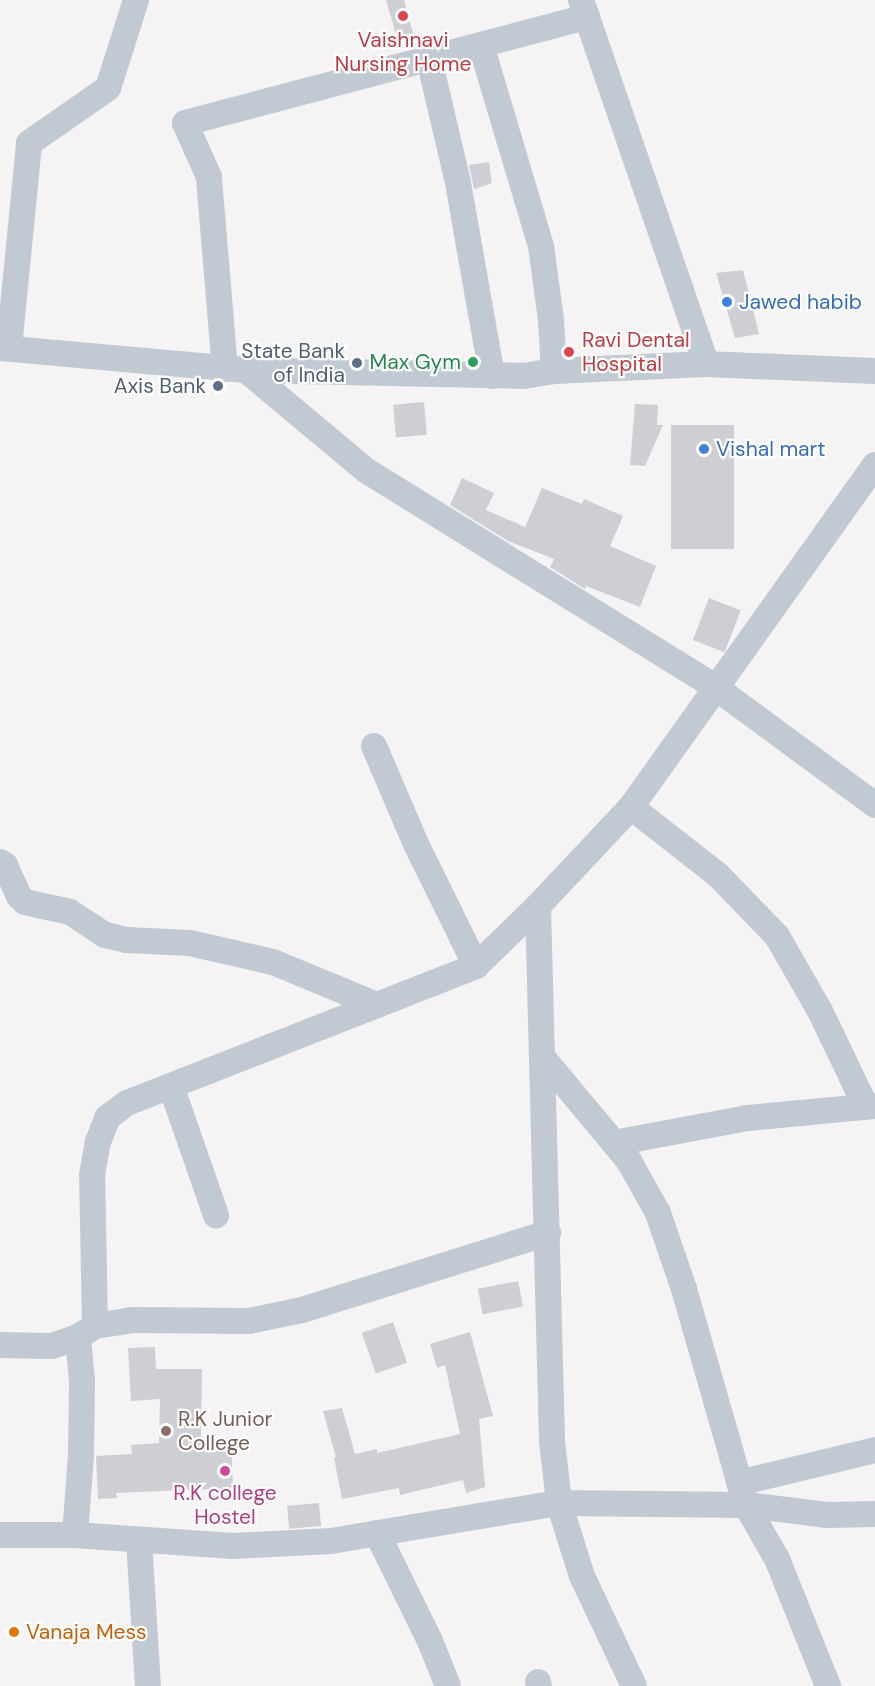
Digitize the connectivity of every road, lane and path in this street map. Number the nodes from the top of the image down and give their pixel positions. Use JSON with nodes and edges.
{"nodes":[{"id":1,"x":136,"y":0,"type":"edge"},
{"id":2,"x":584,"y":9,"type":"edge"},
{"id":3,"x":481,"y":45,"type":"junction"},
{"id":4,"x":429,"y":59,"type":"junction"},
{"id":5,"x":5,"y":348,"type":"edge"},
{"id":6,"x":706,"y":364,"type":"junction"},
{"id":7,"x":235,"y":369,"type":"junction"},
{"id":8,"x":554,"y":371,"type":"junction"},
{"id":9,"x":875,"y":371,"type":"edge"},
{"id":10,"x":492,"y":376,"type":"junction"},
{"id":11,"x":875,"y":465,"type":"edge"},
{"id":12,"x":867,"y":494,"type":"edge"},
{"id":13,"x":715,"y":687,"type":"junction"},
{"id":14,"x":374,"y":747,"type":"dead end"},
{"id":15,"x":875,"y":805,"type":"edge"},
{"id":16,"x":631,"y":807,"type":"junction"},
{"id":17,"x":0,"y":862,"type":"edge"},
{"id":18,"x":538,"y":906,"type":"junction"},
{"id":19,"x":476,"y":966,"type":"junction"},
{"id":20,"x":376,"y":1005,"type":"junction"},
{"id":21,"x":544,"y":1059,"type":"junction"},
{"id":22,"x":171,"y":1086,"type":"junction"},
{"id":23,"x":870,"y":1107,"type":"edge"},
{"id":24,"x":614,"y":1143,"type":"junction"},
{"id":25,"x":216,"y":1215,"type":"dead end"},
{"id":26,"x":548,"y":1233,"type":"junction"},
{"id":27,"x":87,"y":1332,"type":"junction"},
{"id":28,"x":0,"y":1345,"type":"edge"},
{"id":29,"x":875,"y":1450,"type":"edge"},
{"id":30,"x":742,"y":1494,"type":"junction"},
{"id":31,"x":560,"y":1503,"type":"junction"},
{"id":32,"x":875,"y":1514,"type":"edge"},
{"id":33,"x":377,"y":1533,"type":"junction"},
{"id":34,"x":0,"y":1535,"type":"edge"},
{"id":35,"x":75,"y":1535,"type":"junction"},
{"id":36,"x":139,"y":1540,"type":"junction"},
{"id":37,"x":143,"y":1685,"type":"edge"},
{"id":38,"x":448,"y":1686,"type":"edge"},
{"id":39,"x":634,"y":1686,"type":"edge"},
{"id":40,"x":828,"y":1686,"type":"edge"}],
"edges":[{"from":1,"to":5,"type":"street"},
{"from":2,"to":3,"type":"street"},
{"from":2,"to":6,"type":"street"},
{"from":3,"to":4,"type":"street"},
{"from":3,"to":8,"type":"street"},
{"from":4,"to":7,"type":"street"},
{"from":4,"to":10,"type":"street"},
{"from":5,"to":7,"type":"street"},
{"from":6,"to":8,"type":"street"},
{"from":6,"to":9,"type":"street"},
{"from":7,"to":10,"type":"street"},
{"from":7,"to":13,"type":"street"},
{"from":8,"to":10,"type":"street"},
{"from":11,"to":12,"type":"street"},
{"from":12,"to":13,"type":"street"},
{"from":13,"to":15,"type":"street"},
{"from":13,"to":16,"type":"street"},
{"from":14,"to":19,"type":"street"},
{"from":16,"to":18,"type":"street"},
{"from":16,"to":23,"type":"street"},
{"from":17,"to":20,"type":"street"},
{"from":18,"to":19,"type":"street"},
{"from":18,"to":21,"type":"street"},
{"from":19,"to":20,"type":"street"},
{"from":20,"to":22,"type":"street"},
{"from":21,"to":24,"type":"street"},
{"from":21,"to":26,"type":"street"},
{"from":22,"to":25,"type":"street"},
{"from":22,"to":27,"type":"street"},
{"from":23,"to":24,"type":"street"},
{"from":24,"to":30,"type":"street"},
{"from":26,"to":27,"type":"street"},
{"from":26,"to":31,"type":"street"},
{"from":27,"to":28,"type":"street"},
{"from":27,"to":35,"type":"street"},
{"from":29,"to":30,"type":"street"},
{"from":30,"to":31,"type":"street"},
{"from":30,"to":32,"type":"street"},
{"from":30,"to":40,"type":"street"},
{"from":31,"to":33,"type":"street"},
{"from":31,"to":39,"type":"street"},
{"from":33,"to":36,"type":"street"},
{"from":33,"to":38,"type":"street"},
{"from":34,"to":35,"type":"street"},
{"from":35,"to":36,"type":"street"},
{"from":36,"to":37,"type":"street"}]}
